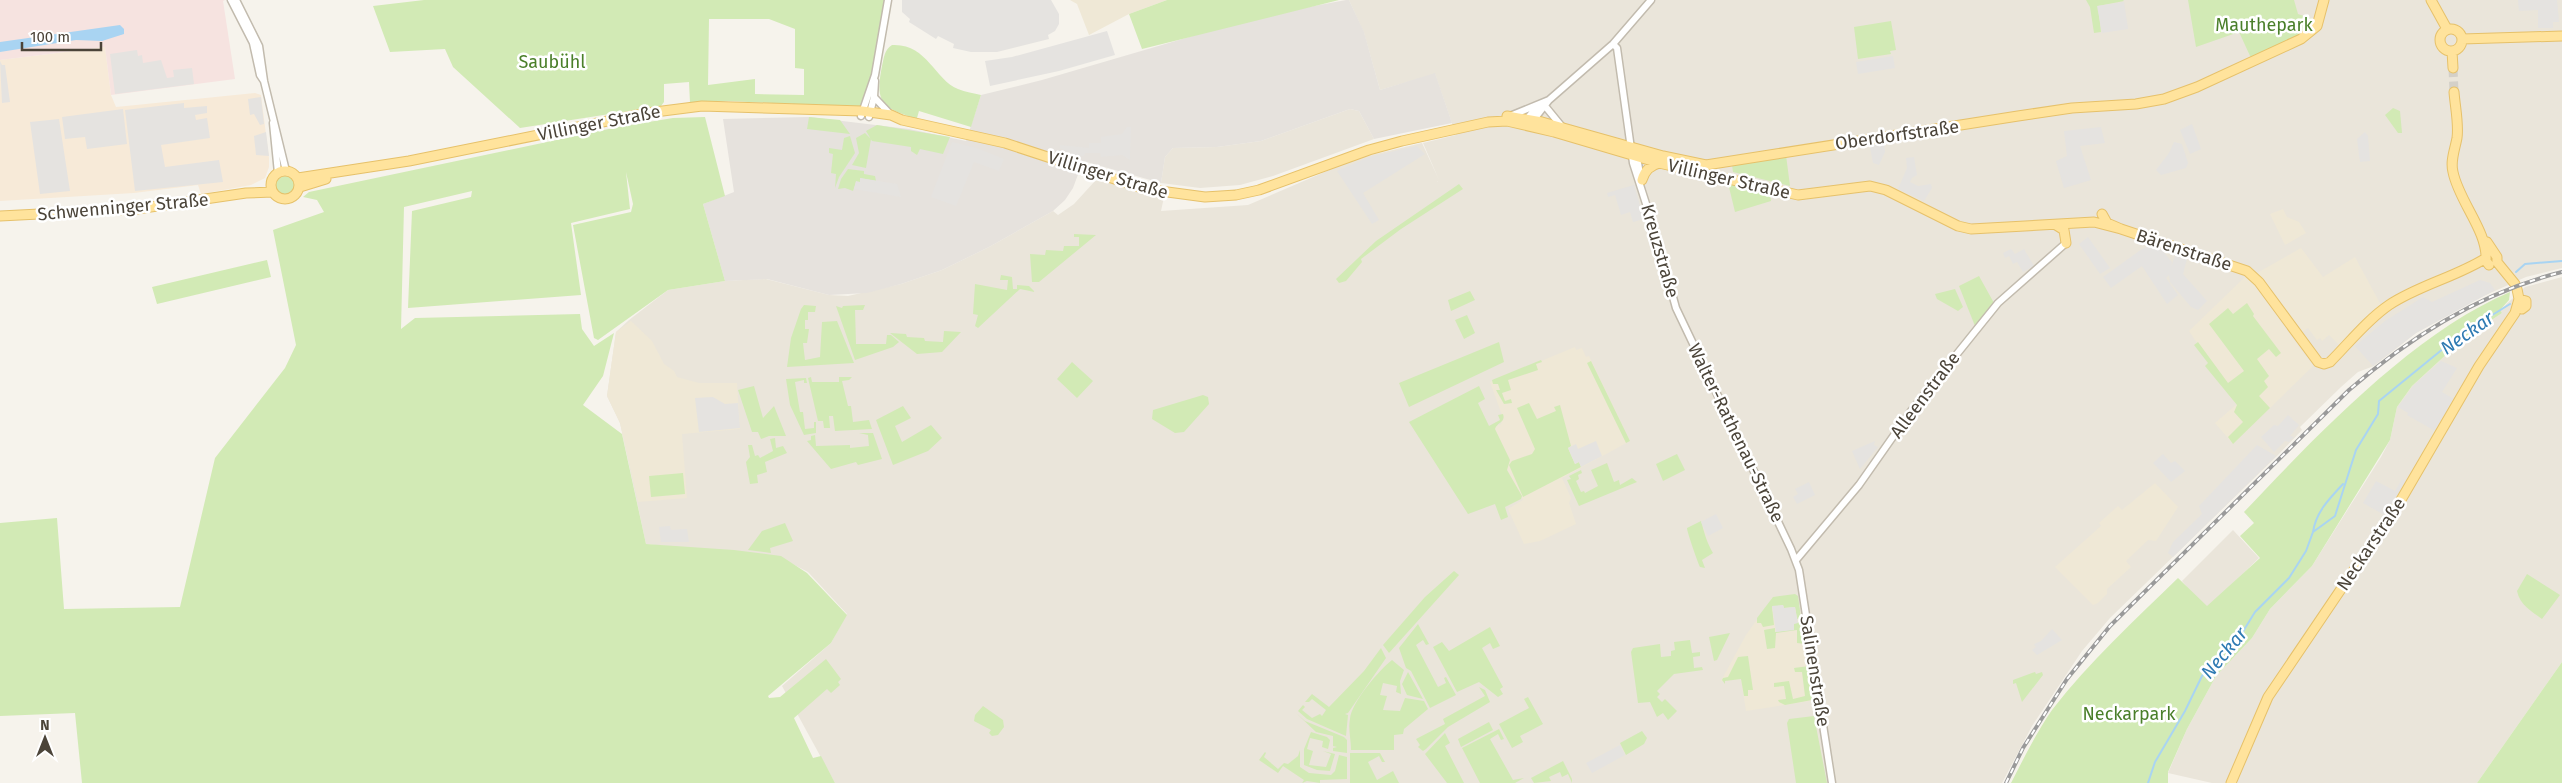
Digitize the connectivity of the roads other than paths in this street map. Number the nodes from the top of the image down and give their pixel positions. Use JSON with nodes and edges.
{"nodes":[{"id":1,"x":231,"y":0,"type":"edge"},
{"id":2,"x":236,"y":0,"type":"edge"},
{"id":3,"x":888,"y":0,"type":"edge"},
{"id":4,"x":1651,"y":0,"type":"edge"},
{"id":5,"x":2324,"y":0,"type":"edge"},
{"id":6,"x":2430,"y":0,"type":"edge"},
{"id":7,"x":2448,"y":29,"type":"junction"},
{"id":8,"x":2562,"y":36,"type":"edge"},
{"id":9,"x":2462,"y":39,"type":"junction"},
{"id":10,"x":1613,"y":44,"type":"junction"},
{"id":11,"x":2452,"y":51,"type":"junction"},
{"id":12,"x":2453,"y":68,"type":"tunnel mouth"},
{"id":13,"x":875,"y":75,"type":"junction"},
{"id":14,"x":263,"y":80,"type":"junction"},
{"id":15,"x":2454,"y":92,"type":"tunnel mouth"},
{"id":16,"x":874,"y":97,"type":"junction"},
{"id":17,"x":1542,"y":105,"type":"junction"},
{"id":18,"x":866,"y":114,"type":"junction"},
{"id":19,"x":892,"y":115,"type":"junction"},
{"id":20,"x":1510,"y":116,"type":"junction"},
{"id":21,"x":902,"y":120,"type":"junction"},
{"id":22,"x":1488,"y":122,"type":"junction"},
{"id":23,"x":1528,"y":122,"type":"junction"},
{"id":24,"x":1563,"y":128,"type":"junction"},
{"id":25,"x":1632,"y":151,"type":"junction"},
{"id":26,"x":1730,"y":161,"type":"junction"},
{"id":27,"x":1659,"y":163,"type":"junction"},
{"id":28,"x":282,"y":172,"type":"junction"},
{"id":29,"x":1727,"y":179,"type":"junction"},
{"id":30,"x":1642,"y":180,"type":"junction"},
{"id":31,"x":299,"y":183,"type":"junction"},
{"id":32,"x":272,"y":188,"type":"junction"},
{"id":33,"x":1644,"y":195,"type":"junction"},
{"id":34,"x":0,"y":216,"type":"edge"},
{"id":35,"x":2094,"y":222,"type":"junction"},
{"id":36,"x":2056,"y":225,"type":"junction"},
{"id":37,"x":2121,"y":229,"type":"junction"},
{"id":38,"x":2066,"y":243,"type":"joint"},
{"id":39,"x":2491,"y":259,"type":"junction"},
{"id":40,"x":1676,"y":308,"type":"joint"},
{"id":41,"x":1796,"y":560,"type":"junction"},
{"id":42,"x":1832,"y":783,"type":"edge"},
{"id":43,"x":2231,"y":783,"type":"edge"}],
"edges":[{"from":1,"to":14,"type":"street"},
{"from":2,"to":14,"type":"street"},
{"from":3,"to":13,"type":"street"},
{"from":4,"to":10,"type":"street"},
{"from":5,"to":26,"type":"main road","name":"Oberdorfstraße"},
{"from":6,"to":7,"type":"main road"},
{"from":7,"to":9,"type":"main road"},
{"from":7,"to":11,"type":"main road"},
{"from":8,"to":9,"type":"main road"},
{"from":9,"to":11,"type":"main road"},
{"from":10,"to":17,"type":"street"},
{"from":10,"to":25,"type":"street","name":"Kreuzstraße"},
{"from":11,"to":12,"type":"main road"},
{"from":13,"to":16,"type":"street"},
{"from":13,"to":18,"type":"street"},
{"from":14,"to":28,"type":"street"},
{"from":15,"to":39,"type":"main road"},
{"from":16,"to":18,"type":"street"},
{"from":16,"to":19,"type":"street"},
{"from":17,"to":20,"type":"street"},
{"from":17,"to":23,"type":"street"},
{"from":17,"to":24,"type":"street"},
{"from":18,"to":19,"type":"main road","name":"Villinger Straße"},
{"from":18,"to":21,"type":"main road","name":"Villinger Straße"},
{"from":18,"to":31,"type":"main road","name":"Villinger Straße"},
{"from":19,"to":21,"type":"main road","name":"Villinger Straße"},
{"from":20,"to":22,"type":"main road","name":"Villinger Straße"},
{"from":20,"to":23,"type":"main road","name":"Villinger Straße"},
{"from":21,"to":22,"type":"main road","name":"Villinger Straße"},
{"from":22,"to":23,"type":"main road","name":"Villinger Straße"},
{"from":23,"to":24,"type":"main road","name":"Villinger Straße"},
{"from":23,"to":25,"type":"main road","name":"Villinger Straße"},
{"from":24,"to":25,"type":"main road","name":"Villinger Straße"},
{"from":25,"to":26,"type":"main road","name":"Oberdorfstraße"},
{"from":25,"to":27,"type":"main road","name":"Villinger Straße"},
{"from":25,"to":30,"type":"street","name":"Kreuzstraße"},
{"from":25,"to":33,"type":"street","name":"Kreuzstraße"},
{"from":26,"to":29,"type":"main road"},
{"from":27,"to":29,"type":"main road","name":"Villinger Straße"},
{"from":27,"to":30,"type":"main road"},
{"from":28,"to":31,"type":"main road"},
{"from":28,"to":32,"type":"main road"},
{"from":29,"to":36,"type":"main road","name":"Villinger Straße"},
{"from":30,"to":33,"type":"street","name":"Kreuzstraße"},
{"from":31,"to":32,"type":"main road"},
{"from":32,"to":34,"type":"main road","name":"Schwenninger Straße"},
{"from":33,"to":40,"type":"street","name":"Kreuzstraße"},
{"from":35,"to":36,"type":"main road","name":"Villinger Straße"},
{"from":35,"to":37,"type":"main road","name":"Bärenstraße"},
{"from":35,"to":37,"type":"main road","name":"Bärenstraße"},
{"from":36,"to":38,"type":"main road"},
{"from":37,"to":39,"type":"main road","name":"Bärenstraße"},
{"from":38,"to":41,"type":"street","name":"Alleenstraße"},
{"from":39,"to":43,"type":"main road","name":"Neckarstraße"},
{"from":40,"to":41,"type":"street","name":"Walter-Rathenau-Straße"},
{"from":41,"to":42,"type":"street","name":"Salinenstraße"}]}
